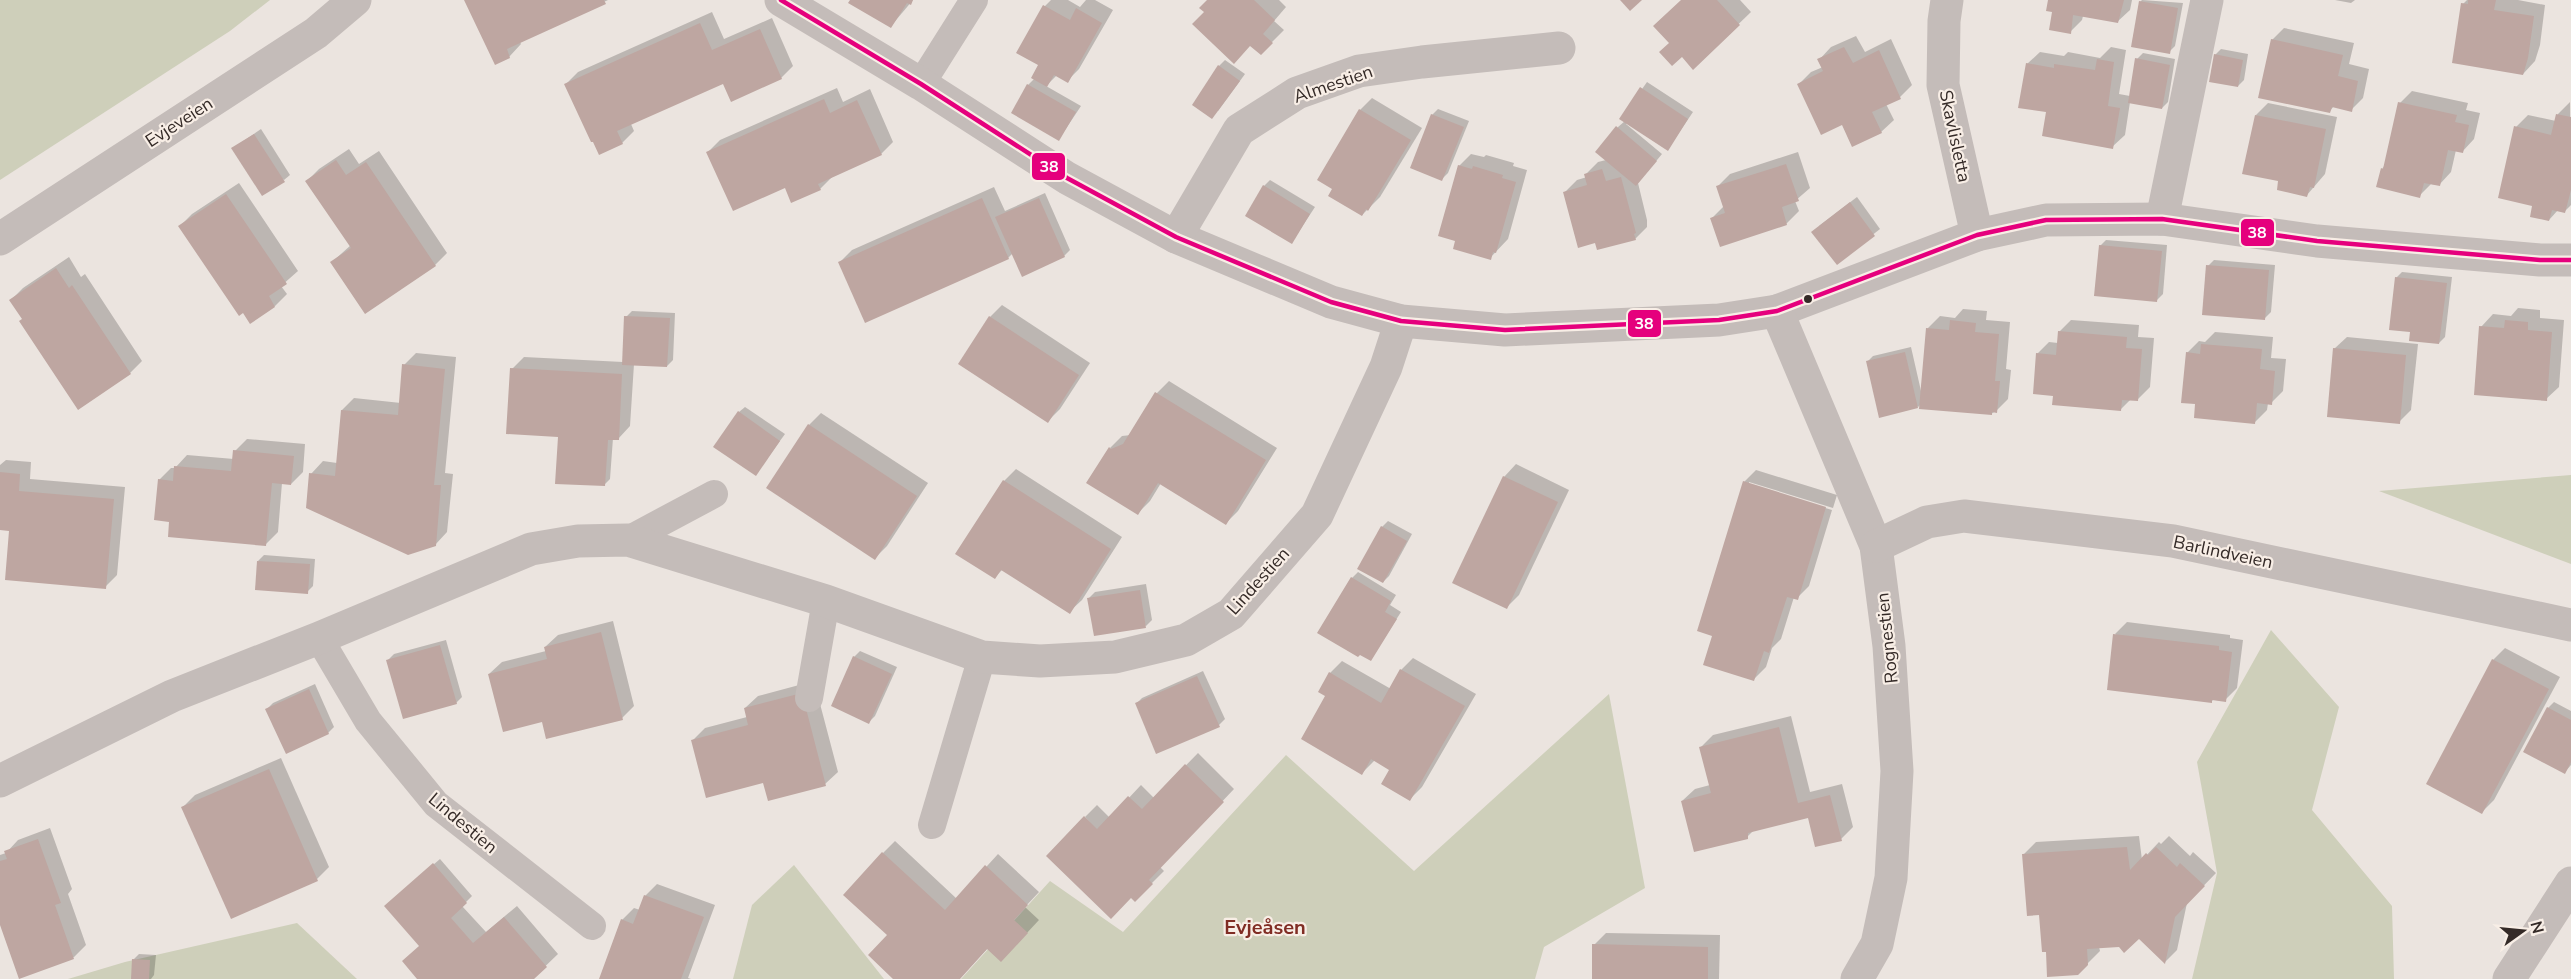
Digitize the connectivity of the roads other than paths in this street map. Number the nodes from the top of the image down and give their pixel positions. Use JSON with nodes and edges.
{"nodes":[{"id":1,"x":355,"y":0,"type":"edge"},
{"id":2,"x":780,"y":0,"type":"edge"},
{"id":3,"x":974,"y":0,"type":"edge"},
{"id":4,"x":1947,"y":0,"type":"edge"},
{"id":5,"x":2207,"y":0,"type":"edge"},
{"id":6,"x":1559,"y":48,"type":"dead end"},
{"id":7,"x":921,"y":84,"type":"junction"},
{"id":8,"x":2162,"y":219,"type":"junction"},
{"id":9,"x":1977,"y":235,"type":"junction"},
{"id":10,"x":1176,"y":237,"type":"junction"},
{"id":11,"x":0,"y":239,"type":"edge"},
{"id":12,"x":2571,"y":260,"type":"edge"},
{"id":13,"x":1778,"y":311,"type":"junction"},
{"id":14,"x":1401,"y":321,"type":"junction"},
{"id":15,"x":714,"y":494,"type":"dead end"},
{"id":16,"x":628,"y":540,"type":"junction"},
{"id":17,"x":1876,"y":546,"type":"junction"},
{"id":18,"x":826,"y":601,"type":"junction"},
{"id":19,"x":2571,"y":625,"type":"edge"},
{"id":20,"x":319,"y":638,"type":"junction"},
{"id":21,"x":982,"y":657,"type":"junction"},
{"id":22,"x":809,"y":698,"type":"dead end"},
{"id":23,"x":0,"y":781,"type":"edge"},
{"id":24,"x":932,"y":825,"type":"dead end"},
{"id":25,"x":2571,"y":883,"type":"edge"},
{"id":26,"x":592,"y":926,"type":"dead end"},
{"id":27,"x":1857,"y":979,"type":"edge"},
{"id":28,"x":2509,"y":979,"type":"edge"}],
"edges":[{"from":1,"to":11,"type":"street","name":"Evjeveien"},
{"from":2,"to":7,"type":"street"},
{"from":3,"to":7,"type":"lane"},
{"from":4,"to":9,"type":"street","name":"Skavlisletta"},
{"from":5,"to":8,"type":"street"},
{"from":6,"to":10,"type":"street","name":"Almestien"},
{"from":7,"to":10,"type":"street"},
{"from":8,"to":9,"type":"street"},
{"from":8,"to":12,"type":"street"},
{"from":9,"to":13,"type":"street"},
{"from":10,"to":14,"type":"street"},
{"from":13,"to":14,"type":"street"},
{"from":13,"to":17,"type":"street","name":"Rognestien"},
{"from":14,"to":21,"type":"street","name":"Lindestien"},
{"from":15,"to":16,"type":"lane","name":"Lindestien"},
{"from":16,"to":18,"type":"street","name":"Lindestien"},
{"from":16,"to":20,"type":"street","name":"Lindestien"},
{"from":17,"to":19,"type":"street","name":"Barlindveien"},
{"from":17,"to":27,"type":"street","name":"Rognestien"},
{"from":18,"to":21,"type":"street","name":"Lindestien"},
{"from":18,"to":22,"type":"lane"},
{"from":20,"to":23,"type":"street","name":"Lindestien"},
{"from":20,"to":26,"type":"lane","name":"Lindestien"},
{"from":21,"to":24,"type":"lane"},
{"from":25,"to":28,"type":"street"}]}
